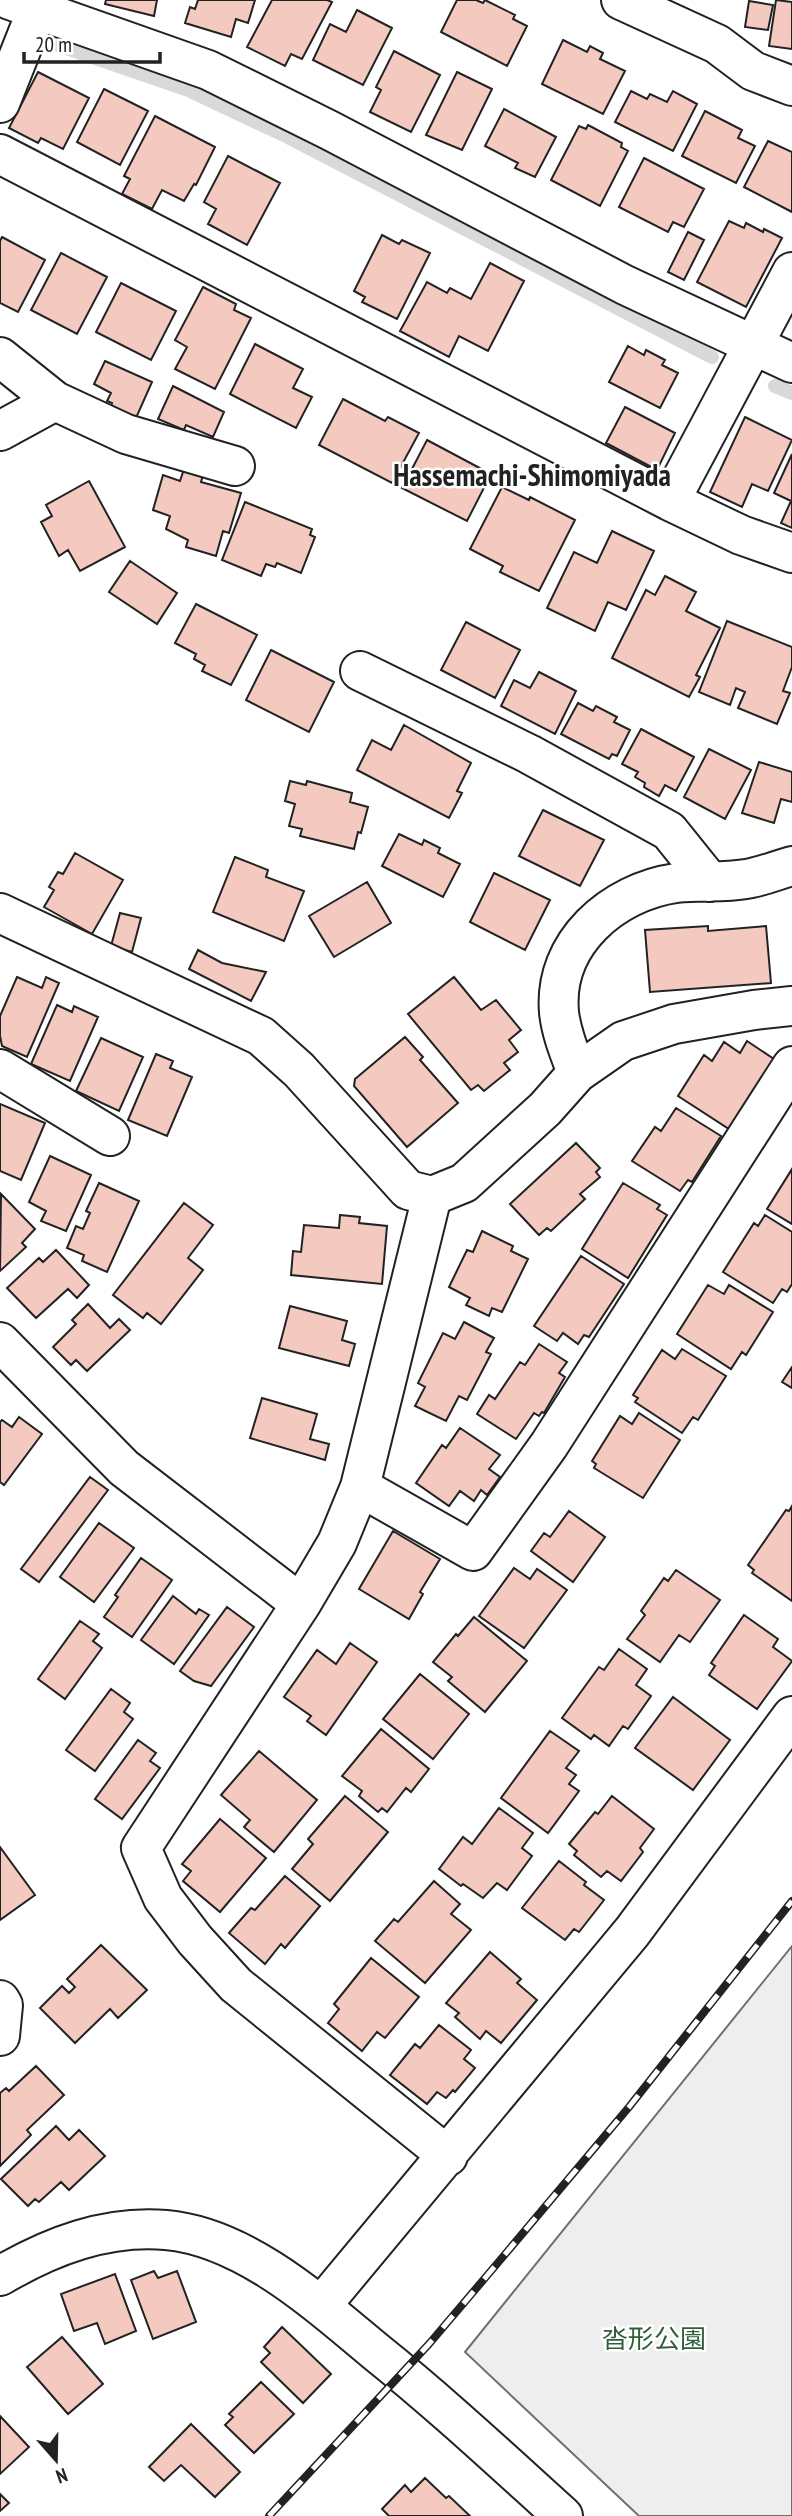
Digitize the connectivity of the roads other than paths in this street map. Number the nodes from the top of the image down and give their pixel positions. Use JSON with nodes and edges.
{"nodes":[{"id":1,"x":621,"y":0,"type":"edge"},
{"id":2,"x":689,"y":0,"type":"edge"},
{"id":3,"x":29,"y":3,"type":"edge"},
{"id":4,"x":718,"y":44,"type":"junction"},
{"id":5,"x":792,"y":86,"type":"edge"},
{"id":6,"x":0,"y":103,"type":"edge"},
{"id":7,"x":0,"y":154,"type":"edge"},
{"id":8,"x":792,"y":272,"type":"edge"},
{"id":9,"x":753,"y":345,"type":"junction"},
{"id":10,"x":0,"y":358,"type":"edge"},
{"id":11,"x":792,"y":363,"type":"edge"},
{"id":12,"x":55,"y":401,"type":"junction"},
{"id":13,"x":0,"y":431,"type":"edge"},
{"id":14,"x":235,"y":466,"type":"dead end"},
{"id":15,"x":670,"y":501,"type":"junction"},
{"id":16,"x":792,"y":553,"type":"edge"},
{"id":17,"x":360,"y":671,"type":"dead end"},
{"id":18,"x":792,"y":866,"type":"edge"},
{"id":19,"x":710,"y":882,"type":"junction"},
{"id":20,"x":2,"y":920,"type":"edge"},
{"id":21,"x":792,"y":1006,"type":"edge"},
{"id":22,"x":792,"y":1066,"type":"edge"},
{"id":23,"x":0,"y":1069,"type":"edge"},
{"id":24,"x":577,"y":1073,"type":"junction"},
{"id":25,"x":110,"y":1136,"type":"dead end"},
{"id":26,"x":432,"y":1196,"type":"junction"},
{"id":27,"x":0,"y":1342,"type":"edge"},
{"id":28,"x":360,"y":1487,"type":"junction"},
{"id":29,"x":300,"y":1604,"type":"junction"},
{"id":30,"x":792,"y":1716,"type":"edge"},
{"id":31,"x":0,"y":2000,"type":"edge"},
{"id":32,"x":0,"y":2036,"type":"edge"},
{"id":33,"x":448,"y":2156,"type":"junction"},
{"id":34,"x":0,"y":2276,"type":"edge"},
{"id":35,"x":321,"y":2306,"type":"junction"},
{"id":36,"x":563,"y":2516,"type":"edge"}],
"edges":[{"from":1,"to":4,"type":"street"},
{"from":2,"to":4,"type":"street"},
{"from":3,"to":6,"type":"street"},
{"from":3,"to":9,"type":"street"},
{"from":4,"to":5,"type":"street"},
{"from":7,"to":15,"type":"street"},
{"from":8,"to":9,"type":"street"},
{"from":9,"to":11,"type":"street"},
{"from":9,"to":15,"type":"street"},
{"from":10,"to":12,"type":"street"},
{"from":12,"to":13,"type":"street"},
{"from":12,"to":14,"type":"street"},
{"from":15,"to":16,"type":"street"},
{"from":17,"to":19,"type":"street"},
{"from":18,"to":19,"type":"street"},
{"from":19,"to":24,"type":"street"},
{"from":20,"to":26,"type":"street"},
{"from":21,"to":24,"type":"street"},
{"from":22,"to":28,"type":"street"},
{"from":23,"to":25,"type":"street"},
{"from":24,"to":26,"type":"street"},
{"from":26,"to":28,"type":"street"},
{"from":27,"to":29,"type":"street"},
{"from":28,"to":29,"type":"street"},
{"from":29,"to":33,"type":"street"},
{"from":30,"to":33,"type":"street"},
{"from":31,"to":32,"type":"street"},
{"from":33,"to":35,"type":"street"},
{"from":34,"to":35,"type":"street"},
{"from":35,"to":36,"type":"street"}]}
